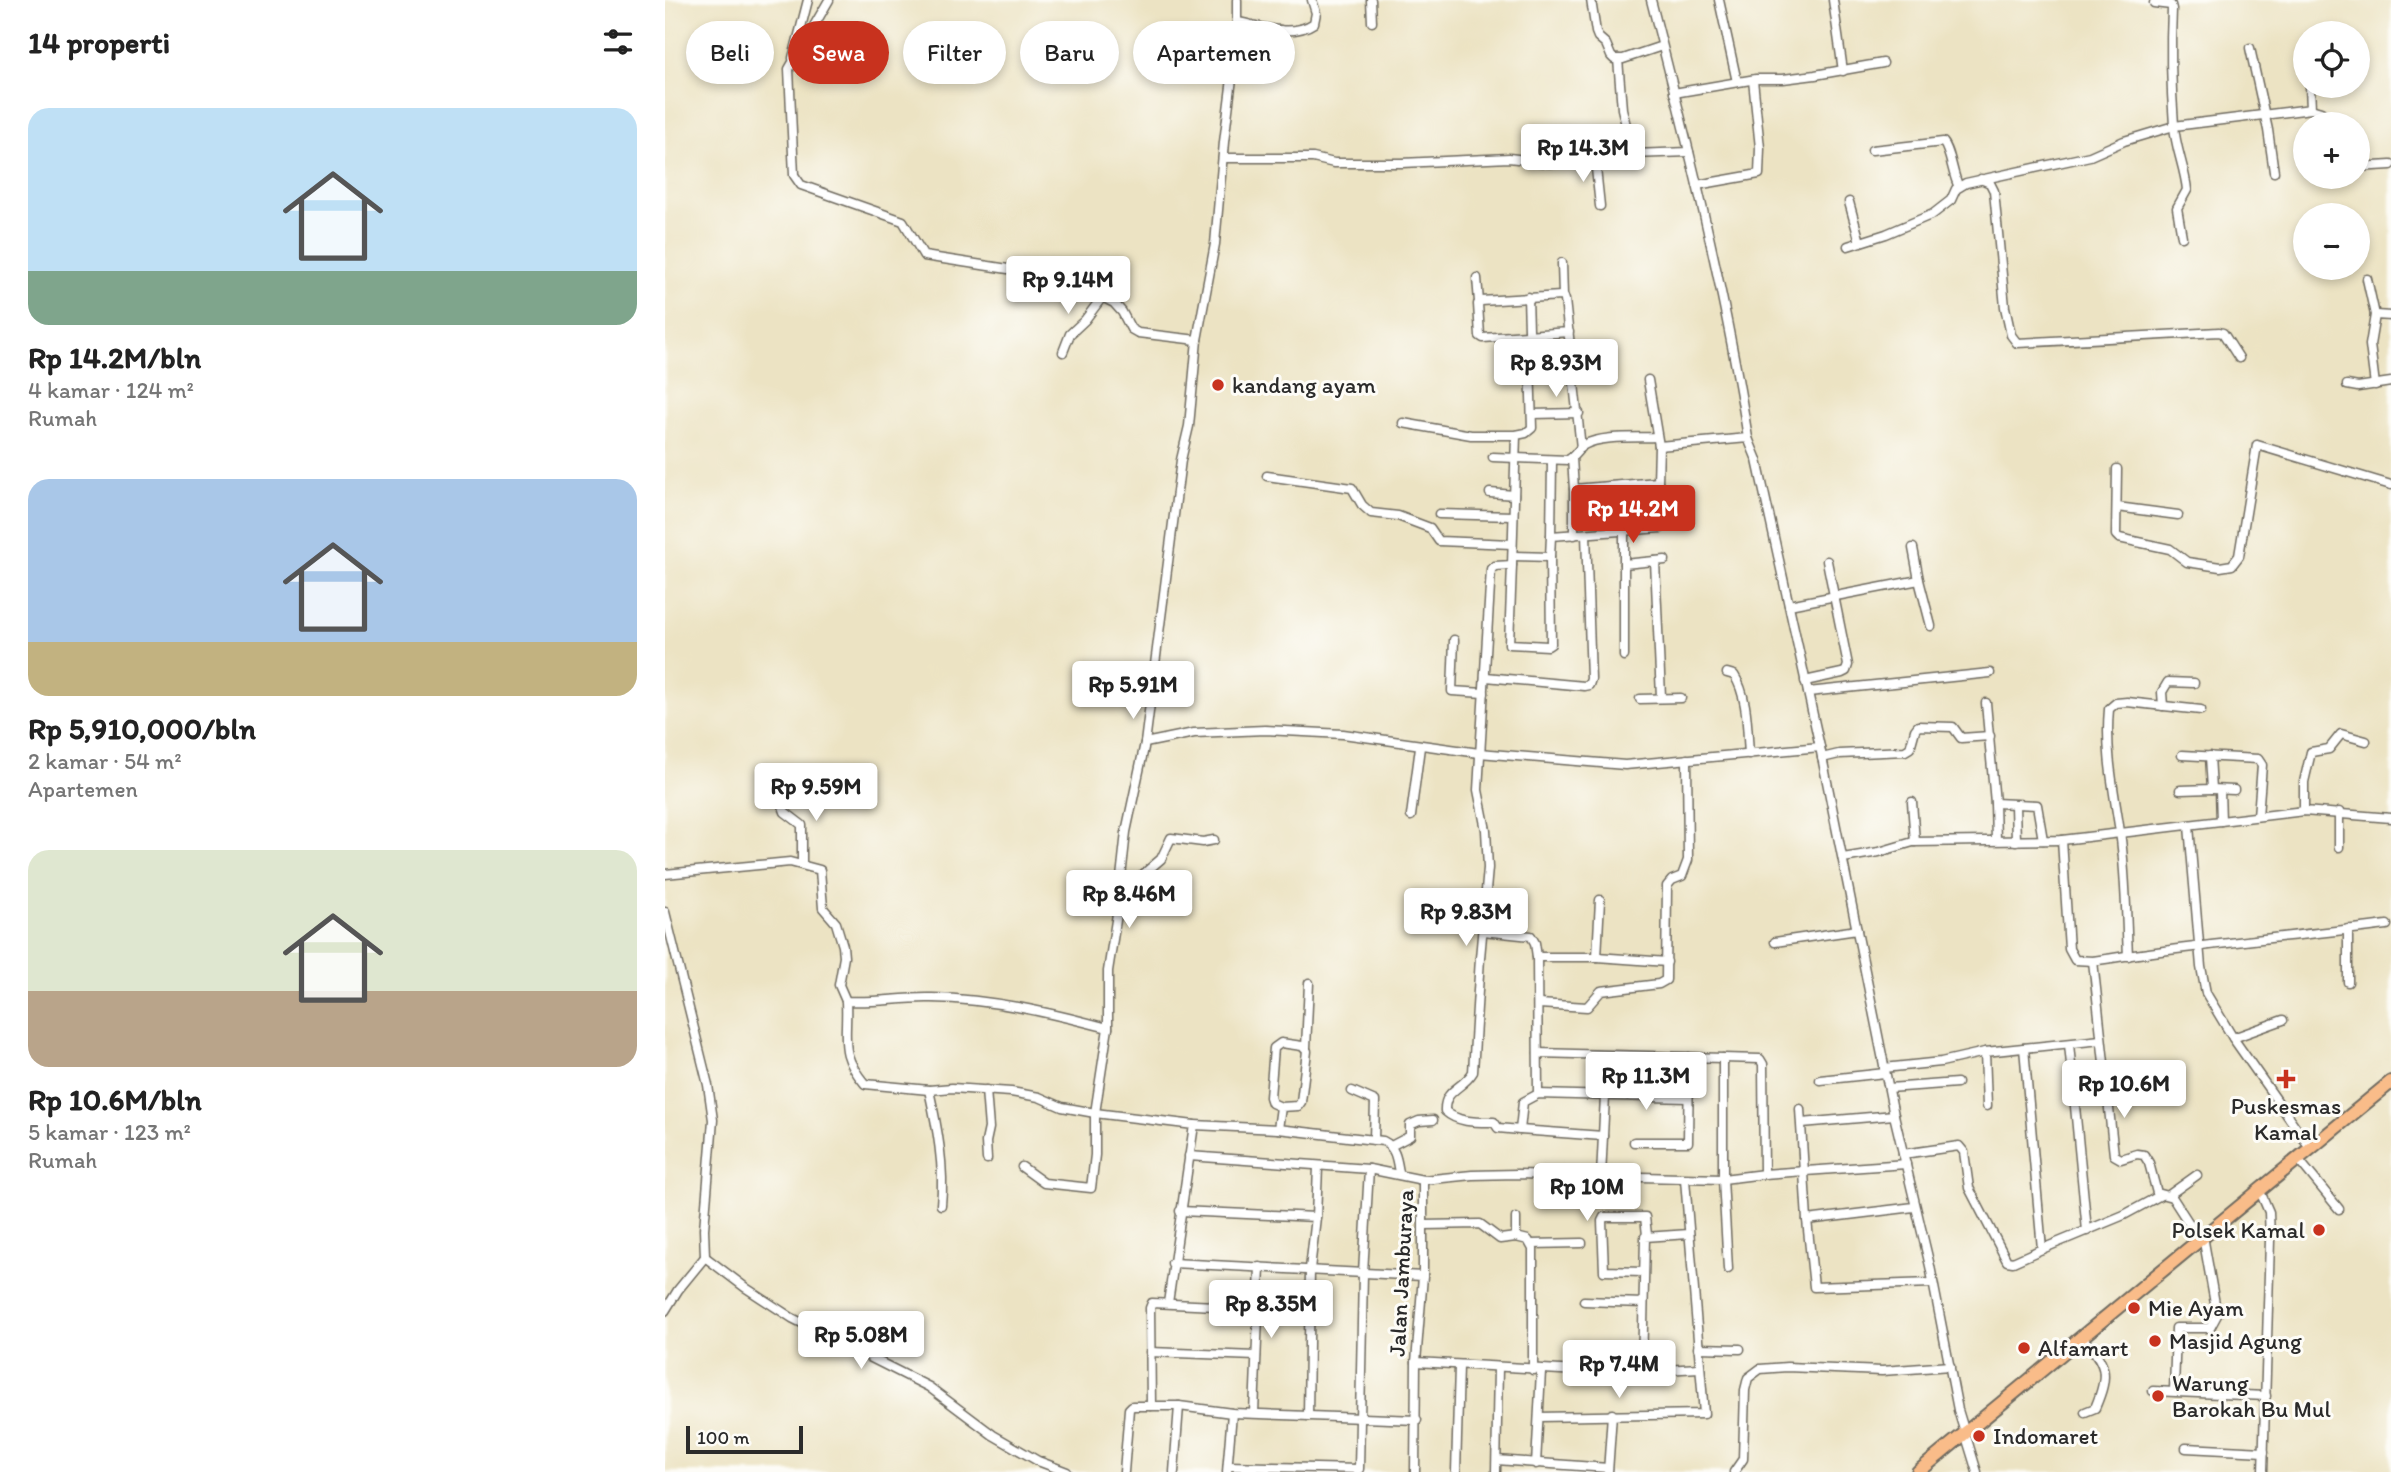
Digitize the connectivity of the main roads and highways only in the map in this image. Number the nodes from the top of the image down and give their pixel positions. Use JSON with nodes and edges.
{"nodes":[{"id":1,"x":2391,"y":1082,"type":"edge"},
{"id":2,"x":1918,"y":1472,"type":"edge"}],
"edges":[{"from":1,"to":2,"type":"highway"}]}
